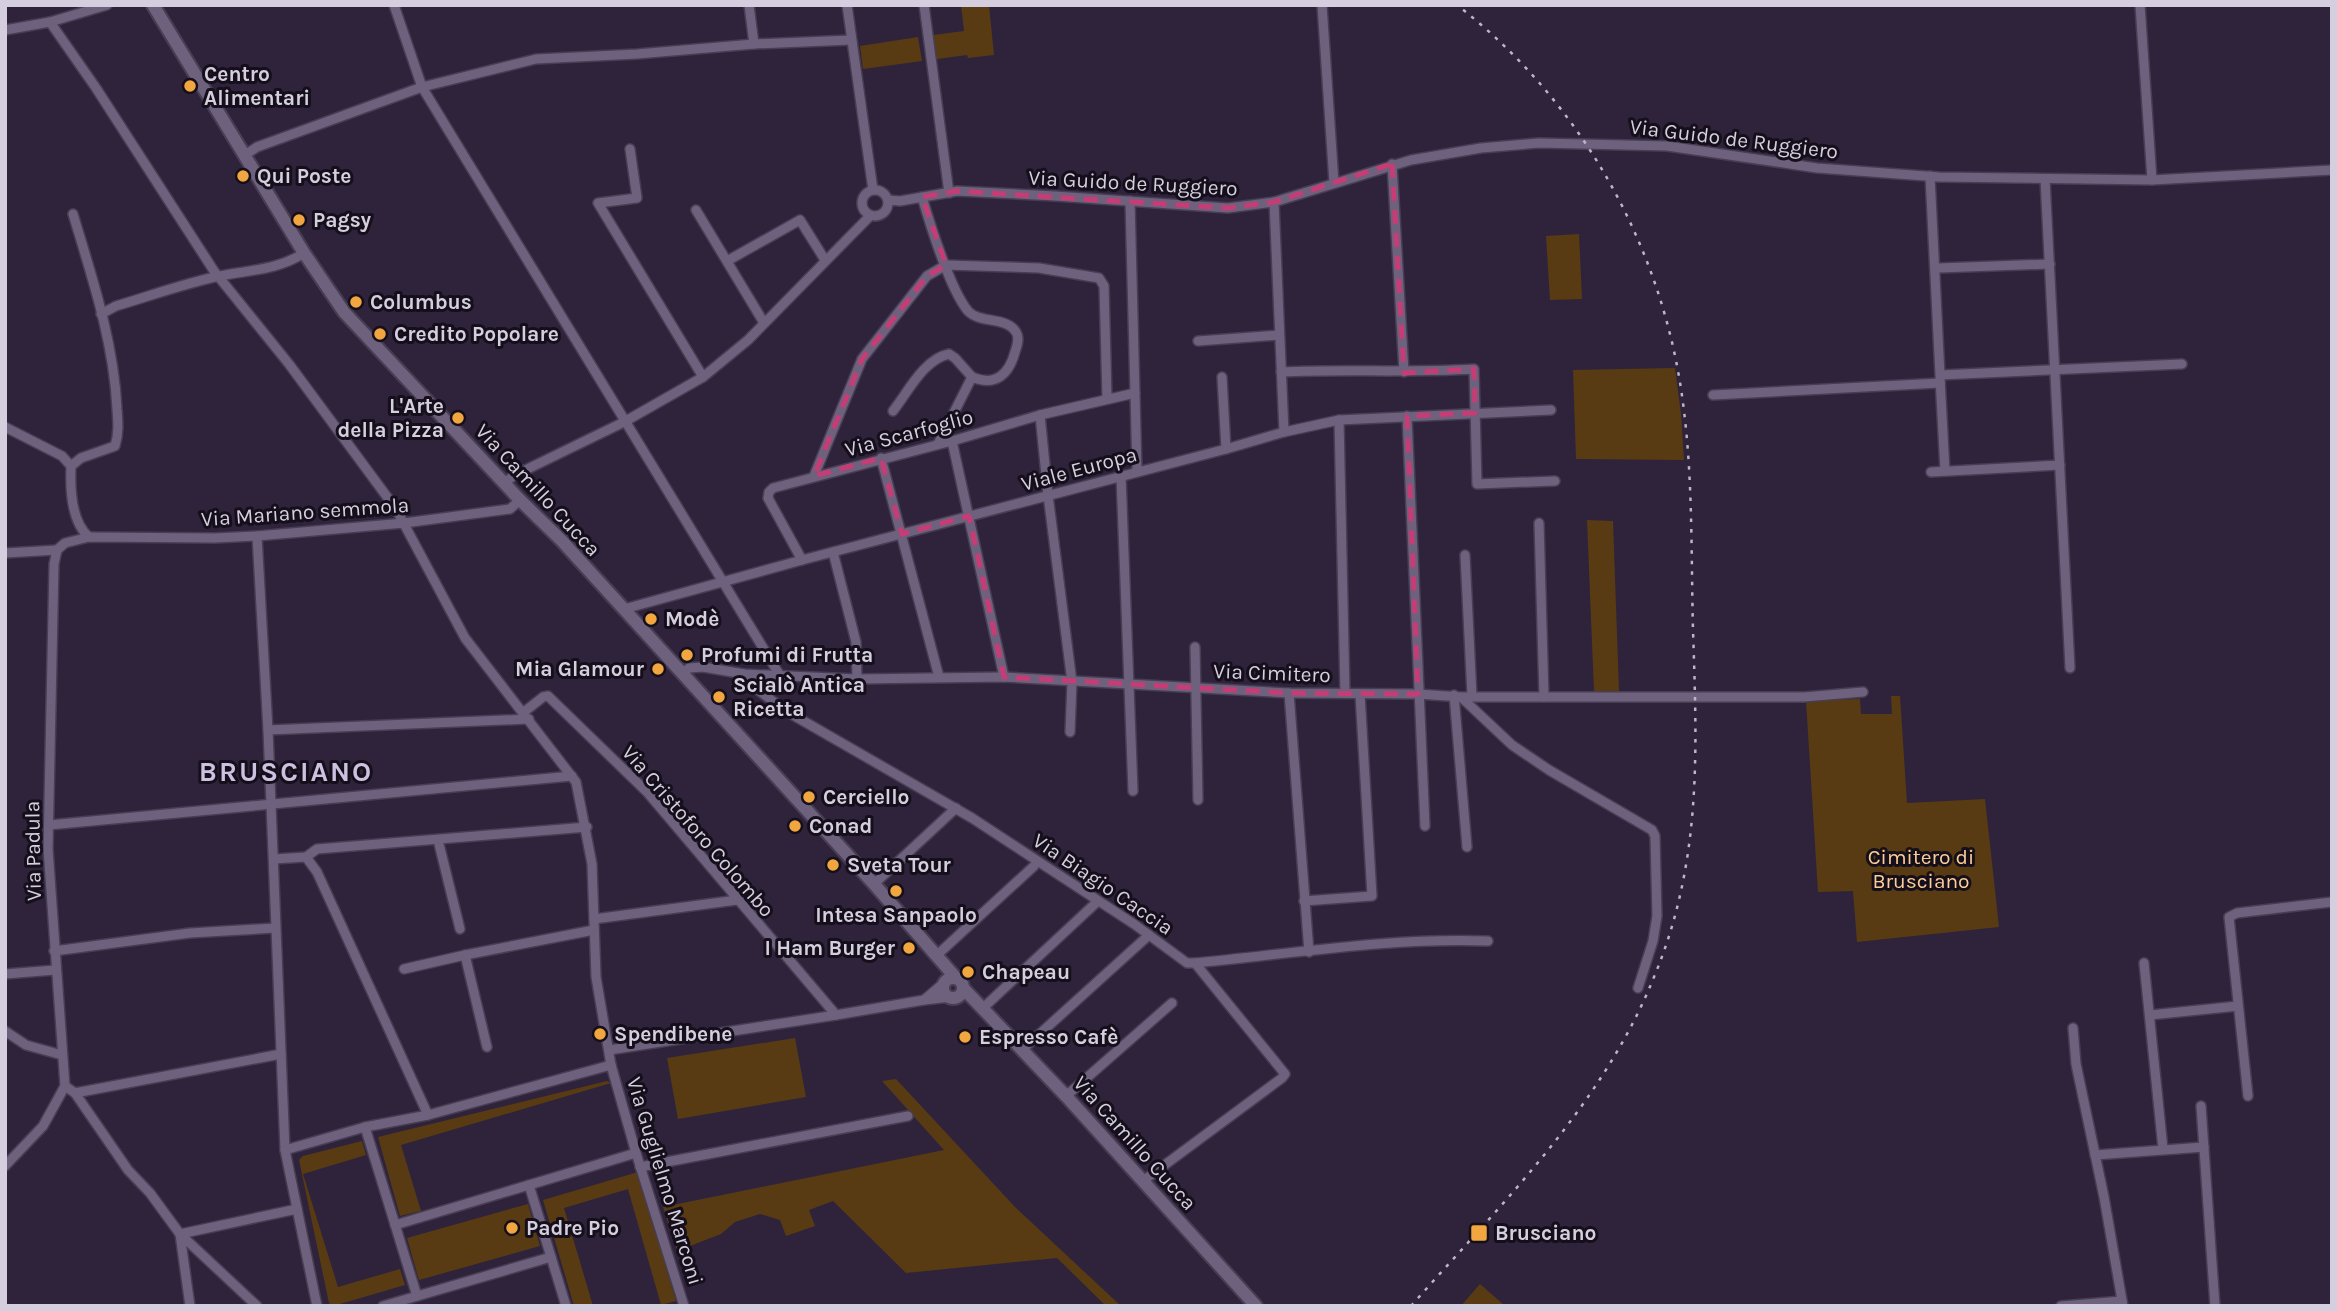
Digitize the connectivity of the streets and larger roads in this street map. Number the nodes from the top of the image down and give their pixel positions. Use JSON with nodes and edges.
{"nodes":[{"id":1,"x":107,"y":5,"type":"edge"},
{"id":2,"x":153,"y":5,"type":"edge"},
{"id":3,"x":394,"y":5,"type":"edge"},
{"id":4,"x":749,"y":5,"type":"edge"},
{"id":5,"x":847,"y":5,"type":"edge"},
{"id":6,"x":924,"y":5,"type":"edge"},
{"id":7,"x":1322,"y":5,"type":"edge"},
{"id":8,"x":2140,"y":5,"type":"edge"},
{"id":9,"x":50,"y":22,"type":"junction"},
{"id":10,"x":5,"y":30,"type":"edge"},
{"id":11,"x":852,"y":40,"type":"junction"},
{"id":12,"x":754,"y":44,"type":"junction"},
{"id":13,"x":422,"y":87,"type":"junction"},
{"id":14,"x":630,"y":149,"type":"dead end"},
{"id":15,"x":245,"y":155,"type":"junction"},
{"id":16,"x":1392,"y":164,"type":"junction"},
{"id":17,"x":2332,"y":170,"type":"edge"},
{"id":18,"x":1930,"y":176,"type":"junction"},
{"id":19,"x":2045,"y":179,"type":"junction"},
{"id":20,"x":2152,"y":180,"type":"junction"},
{"id":21,"x":1334,"y":183,"type":"junction"},
{"id":22,"x":873,"y":190,"type":"junction"},
{"id":23,"x":949,"y":193,"type":"junction"},
{"id":24,"x":922,"y":197,"type":"junction"},
{"id":25,"x":888,"y":200,"type":"junction"},
{"id":26,"x":1130,"y":201,"type":"junction"},
{"id":27,"x":1274,"y":202,"type":"junction"},
{"id":28,"x":696,"y":210,"type":"dead end"},
{"id":29,"x":73,"y":214,"type":"dead end"},
{"id":30,"x":870,"y":216,"type":"junction"},
{"id":31,"x":304,"y":253,"type":"junction"},
{"id":32,"x":825,"y":260,"type":"junction"},
{"id":33,"x":727,"y":261,"type":"junction"},
{"id":34,"x":2050,"y":264,"type":"junction"},
{"id":35,"x":946,"y":265,"type":"junction"},
{"id":36,"x":1939,"y":268,"type":"dead end"},
{"id":37,"x":218,"y":276,"type":"junction"},
{"id":38,"x":101,"y":314,"type":"junction"},
{"id":39,"x":764,"y":323,"type":"junction"},
{"id":40,"x":1279,"y":335,"type":"junction"},
{"id":41,"x":1198,"y":341,"type":"dead end"},
{"id":42,"x":2182,"y":364,"type":"dead end"},
{"id":43,"x":2055,"y":370,"type":"junction"},
{"id":44,"x":1281,"y":372,"type":"junction"},
{"id":45,"x":1404,"y":372,"type":"junction"},
{"id":46,"x":703,"y":377,"type":"junction"},
{"id":47,"x":972,"y":377,"type":"junction"},
{"id":48,"x":1222,"y":377,"type":"dead end"},
{"id":49,"x":1940,"y":379,"type":"junction"},
{"id":50,"x":1135,"y":393,"type":"junction"},
{"id":51,"x":1713,"y":395,"type":"dead end"},
{"id":52,"x":1107,"y":398,"type":"junction"},
{"id":53,"x":1550,"y":410,"type":"dead end"},
{"id":54,"x":893,"y":411,"type":"dead end"},
{"id":55,"x":1475,"y":413,"type":"junction"},
{"id":56,"x":1040,"y":415,"type":"junction"},
{"id":57,"x":1407,"y":416,"type":"junction"},
{"id":58,"x":1339,"y":420,"type":"junction"},
{"id":59,"x":624,"y":422,"type":"junction"},
{"id":60,"x":5,"y":427,"type":"edge"},
{"id":61,"x":1283,"y":432,"type":"junction"},
{"id":62,"x":952,"y":440,"type":"junction"},
{"id":63,"x":938,"y":444,"type":"junction"},
{"id":64,"x":1226,"y":449,"type":"junction"},
{"id":65,"x":881,"y":458,"type":"junction"},
{"id":66,"x":2060,"y":465,"type":"junction"},
{"id":67,"x":71,"y":466,"type":"junction"},
{"id":68,"x":1138,"y":471,"type":"junction"},
{"id":69,"x":1945,"y":471,"type":"junction"},
{"id":70,"x":1931,"y":472,"type":"dead end"},
{"id":71,"x":1121,"y":476,"type":"junction"},
{"id":72,"x":814,"y":477,"type":"junction"},
{"id":73,"x":1555,"y":481,"type":"dead end"},
{"id":74,"x":505,"y":483,"type":"junction"},
{"id":75,"x":1048,"y":495,"type":"junction"},
{"id":76,"x":520,"y":500,"type":"junction"},
{"id":77,"x":969,"y":516,"type":"junction"},
{"id":78,"x":404,"y":523,"type":"junction"},
{"id":79,"x":1539,"y":523,"type":"dead end"},
{"id":80,"x":902,"y":534,"type":"junction"},
{"id":81,"x":257,"y":536,"type":"junction"},
{"id":82,"x":89,"y":537,"type":"junction"},
{"id":83,"x":57,"y":550,"type":"junction"},
{"id":84,"x":833,"y":552,"type":"junction"},
{"id":85,"x":5,"y":553,"type":"edge"},
{"id":86,"x":1465,"y":555,"type":"dead end"},
{"id":87,"x":802,"y":560,"type":"junction"},
{"id":88,"x":724,"y":582,"type":"junction"},
{"id":89,"x":624,"y":609,"type":"junction"},
{"id":90,"x":1195,"y":647,"type":"dead end"},
{"id":91,"x":2070,"y":668,"type":"dead end"},
{"id":92,"x":682,"y":674,"type":"junction"},
{"id":93,"x":744,"y":674,"type":"junction"},
{"id":94,"x":779,"y":674,"type":"junction"},
{"id":95,"x":939,"y":677,"type":"junction"},
{"id":96,"x":1004,"y":677,"type":"junction"},
{"id":97,"x":857,"y":680,"type":"junction"},
{"id":98,"x":1072,"y":682,"type":"junction"},
{"id":99,"x":1129,"y":686,"type":"junction"},
{"id":100,"x":1195,"y":688,"type":"junction"},
{"id":101,"x":1863,"y":692,"type":"dead end"},
{"id":102,"x":1289,"y":693,"type":"junction"},
{"id":103,"x":1345,"y":693,"type":"junction"},
{"id":104,"x":1360,"y":694,"type":"junction"},
{"id":105,"x":1418,"y":694,"type":"junction"},
{"id":106,"x":1458,"y":696,"type":"junction"},
{"id":107,"x":1472,"y":696,"type":"junction"},
{"id":108,"x":1544,"y":698,"type":"junction"},
{"id":109,"x":526,"y":716,"type":"junction"},
{"id":110,"x":268,"y":730,"type":"junction"},
{"id":111,"x":1070,"y":732,"type":"dead end"},
{"id":112,"x":572,"y":776,"type":"junction"},
{"id":113,"x":1133,"y":791,"type":"dead end"},
{"id":114,"x":1198,"y":800,"type":"dead end"},
{"id":115,"x":270,"y":803,"type":"junction"},
{"id":116,"x":956,"y":808,"type":"junction"},
{"id":117,"x":49,"y":825,"type":"junction"},
{"id":118,"x":1425,"y":826,"type":"dead end"},
{"id":119,"x":586,"y":827,"type":"junction"},
{"id":120,"x":439,"y":840,"type":"junction"},
{"id":121,"x":1467,"y":847,"type":"dead end"},
{"id":122,"x":306,"y":857,"type":"junction"},
{"id":123,"x":274,"y":859,"type":"junction"},
{"id":124,"x":1034,"y":866,"type":"dead end"},
{"id":125,"x":874,"y":884,"type":"junction"},
{"id":126,"x":737,"y":900,"type":"junction"},
{"id":127,"x":1098,"y":901,"type":"junction"},
{"id":128,"x":1304,"y":901,"type":"junction"},
{"id":129,"x":2332,"y":902,"type":"edge"},
{"id":130,"x":594,"y":919,"type":"junction"},
{"id":131,"x":275,"y":928,"type":"junction"},
{"id":132,"x":460,"y":929,"type":"dead end"},
{"id":133,"x":594,"y":930,"type":"junction"},
{"id":134,"x":1149,"y":935,"type":"junction"},
{"id":135,"x":1488,"y":941,"type":"dead end"},
{"id":136,"x":54,"y":951,"type":"junction"},
{"id":137,"x":1308,"y":952,"type":"junction"},
{"id":138,"x":465,"y":955,"type":"junction"},
{"id":139,"x":939,"y":960,"type":"junction"},
{"id":140,"x":2144,"y":963,"type":"dead end"},
{"id":141,"x":1195,"y":964,"type":"junction"},
{"id":142,"x":404,"y":969,"type":"dead end"},
{"id":143,"x":55,"y":970,"type":"junction"},
{"id":144,"x":5,"y":974,"type":"edge"},
{"id":145,"x":953,"y":987,"type":"junction"},
{"id":146,"x":1639,"y":988,"type":"dead end"},
{"id":147,"x":924,"y":1000,"type":"junction"},
{"id":148,"x":1172,"y":1003,"type":"dead end"},
{"id":149,"x":2238,"y":1006,"type":"junction"},
{"id":150,"x":983,"y":1008,"type":"junction"},
{"id":151,"x":836,"y":1015,"type":"junction"},
{"id":152,"x":2150,"y":1015,"type":"junction"},
{"id":153,"x":2073,"y":1028,"type":"dead end"},
{"id":154,"x":5,"y":1031,"type":"edge"},
{"id":155,"x":487,"y":1047,"type":"dead end"},
{"id":156,"x":1023,"y":1049,"type":"junction"},
{"id":157,"x":609,"y":1050,"type":"junction"},
{"id":158,"x":281,"y":1054,"type":"junction"},
{"id":159,"x":62,"y":1055,"type":"junction"},
{"id":160,"x":611,"y":1065,"type":"junction"},
{"id":161,"x":65,"y":1086,"type":"junction"},
{"id":162,"x":75,"y":1093,"type":"junction"},
{"id":163,"x":1066,"y":1096,"type":"junction"},
{"id":164,"x":2248,"y":1096,"type":"dead end"},
{"id":165,"x":2201,"y":1106,"type":"dead end"},
{"id":166,"x":428,"y":1115,"type":"junction"},
{"id":167,"x":908,"y":1116,"type":"dead end"},
{"id":168,"x":365,"y":1127,"type":"junction"},
{"id":169,"x":2204,"y":1147,"type":"junction"},
{"id":170,"x":2163,"y":1149,"type":"junction"},
{"id":171,"x":285,"y":1150,"type":"junction"},
{"id":172,"x":636,"y":1153,"type":"junction"},
{"id":173,"x":2095,"y":1155,"type":"junction"},
{"id":174,"x":5,"y":1166,"type":"edge"},
{"id":175,"x":640,"y":1167,"type":"junction"},
{"id":176,"x":1143,"y":1181,"type":"junction"},
{"id":177,"x":529,"y":1185,"type":"junction"},
{"id":178,"x":297,"y":1209,"type":"junction"},
{"id":179,"x":395,"y":1225,"type":"junction"},
{"id":180,"x":180,"y":1234,"type":"junction"},
{"id":181,"x":551,"y":1257,"type":"junction"},
{"id":182,"x":417,"y":1296,"type":"junction"},
{"id":183,"x":2122,"y":1303,"type":"edge"},
{"id":184,"x":190,"y":1306,"type":"edge"},
{"id":185,"x":257,"y":1306,"type":"edge"},
{"id":186,"x":317,"y":1306,"type":"edge"},
{"id":187,"x":383,"y":1306,"type":"edge"},
{"id":188,"x":566,"y":1306,"type":"edge"},
{"id":189,"x":684,"y":1306,"type":"edge"},
{"id":190,"x":1256,"y":1306,"type":"edge"},
{"id":191,"x":2061,"y":1306,"type":"edge"},
{"id":192,"x":2215,"y":1306,"type":"edge"}],
"edges":[{"from":1,"to":9,"type":"street"},
{"from":2,"to":15,"type":"street","name":"Via Camillo Cucca"},
{"from":3,"to":13,"type":"street"},
{"from":4,"to":12,"type":"street"},
{"from":5,"to":11,"type":"street"},
{"from":6,"to":23,"type":"street"},
{"from":7,"to":21,"type":"street"},
{"from":8,"to":20,"type":"street"},
{"from":9,"to":10,"type":"street"},
{"from":9,"to":37,"type":"street"},
{"from":11,"to":12,"type":"street"},
{"from":11,"to":22,"type":"street"},
{"from":12,"to":13,"type":"street"},
{"from":13,"to":15,"type":"street"},
{"from":13,"to":59,"type":"street"},
{"from":14,"to":46,"type":"street"},
{"from":15,"to":31,"type":"street","name":"Via Camillo Cucca"},
{"from":16,"to":18,"type":"street","name":"Via Guido de Ruggiero"},
{"from":16,"to":21,"type":"street","name":"Via Guido de Ruggiero"},
{"from":16,"to":45,"type":"street"},
{"from":17,"to":20,"type":"street","name":"Via Guido de Ruggiero"},
{"from":18,"to":19,"type":"street","name":"Via Guido de Ruggiero"},
{"from":18,"to":49,"type":"street"},
{"from":19,"to":20,"type":"street","name":"Via Guido de Ruggiero"},
{"from":19,"to":34,"type":"street"},
{"from":21,"to":27,"type":"street","name":"Via Guido de Ruggiero"},
{"from":22,"to":25,"type":"street"},
{"from":22,"to":30,"type":"street"},
{"from":23,"to":24,"type":"street","name":"Via Guido de Ruggiero"},
{"from":23,"to":26,"type":"street","name":"Via Guido de Ruggiero"},
{"from":24,"to":25,"type":"street","name":"Via Guido de Ruggiero"},
{"from":24,"to":35,"type":"street"},
{"from":25,"to":30,"type":"street"},
{"from":26,"to":27,"type":"street","name":"Via Guido de Ruggiero"},
{"from":26,"to":50,"type":"street"},
{"from":27,"to":40,"type":"street"},
{"from":28,"to":33,"type":"street"},
{"from":29,"to":38,"type":"street"},
{"from":30,"to":32,"type":"street"},
{"from":31,"to":37,"type":"street"},
{"from":31,"to":74,"type":"street","name":"Via Camillo Cucca"},
{"from":32,"to":33,"type":"street"},
{"from":32,"to":39,"type":"street"},
{"from":33,"to":39,"type":"street"},
{"from":34,"to":36,"type":"street"},
{"from":34,"to":43,"type":"street"},
{"from":35,"to":47,"type":"street"},
{"from":35,"to":52,"type":"street"},
{"from":35,"to":72,"type":"street"},
{"from":37,"to":38,"type":"street"},
{"from":37,"to":78,"type":"street"},
{"from":38,"to":67,"type":"street"},
{"from":39,"to":46,"type":"street"},
{"from":40,"to":41,"type":"street"},
{"from":40,"to":44,"type":"street"},
{"from":42,"to":43,"type":"street"},
{"from":43,"to":49,"type":"street"},
{"from":43,"to":66,"type":"street"},
{"from":44,"to":45,"type":"street"},
{"from":44,"to":61,"type":"street"},
{"from":45,"to":55,"type":"street"},
{"from":46,"to":59,"type":"street"},
{"from":47,"to":54,"type":"street"},
{"from":47,"to":63,"type":"street"},
{"from":48,"to":64,"type":"street"},
{"from":49,"to":51,"type":"street"},
{"from":49,"to":69,"type":"street"},
{"from":50,"to":52,"type":"street","name":"Via Scarfoglio"},
{"from":50,"to":68,"type":"street"},
{"from":52,"to":56,"type":"street","name":"Via Scarfoglio"},
{"from":53,"to":55,"type":"street","name":"Viale Europa"},
{"from":55,"to":57,"type":"street","name":"Viale Europa"},
{"from":55,"to":73,"type":"street"},
{"from":56,"to":62,"type":"street","name":"Via Scarfoglio"},
{"from":56,"to":75,"type":"street"},
{"from":57,"to":58,"type":"street","name":"Viale Europa"},
{"from":57,"to":105,"type":"street"},
{"from":58,"to":61,"type":"street","name":"Viale Europa"},
{"from":58,"to":103,"type":"street"},
{"from":59,"to":74,"type":"street"},
{"from":59,"to":88,"type":"street"},
{"from":60,"to":67,"type":"street"},
{"from":61,"to":64,"type":"street","name":"Viale Europa"},
{"from":62,"to":63,"type":"street","name":"Via Scarfoglio"},
{"from":62,"to":77,"type":"street"},
{"from":63,"to":65,"type":"street","name":"Via Scarfoglio"},
{"from":64,"to":68,"type":"street","name":"Viale Europa"},
{"from":65,"to":72,"type":"street","name":"Via Scarfoglio"},
{"from":65,"to":80,"type":"street"},
{"from":66,"to":69,"type":"street"},
{"from":66,"to":91,"type":"street"},
{"from":67,"to":82,"type":"street"},
{"from":68,"to":71,"type":"street","name":"Viale Europa"},
{"from":69,"to":70,"type":"street"},
{"from":71,"to":75,"type":"street","name":"Viale Europa"},
{"from":71,"to":99,"type":"street"},
{"from":72,"to":87,"type":"street","name":"Via Scarfoglio"},
{"from":74,"to":76,"type":"street","name":"Via Camillo Cucca"},
{"from":75,"to":77,"type":"street","name":"Viale Europa"},
{"from":75,"to":98,"type":"street"},
{"from":76,"to":78,"type":"street","name":"Via Mariano semmola"},
{"from":76,"to":89,"type":"street","name":"Via Camillo Cucca"},
{"from":77,"to":80,"type":"street","name":"Viale Europa"},
{"from":77,"to":96,"type":"street"},
{"from":78,"to":81,"type":"street","name":"Via Mariano semmola"},
{"from":78,"to":109,"type":"street"},
{"from":79,"to":108,"type":"street"},
{"from":80,"to":84,"type":"street","name":"Viale Europa"},
{"from":80,"to":95,"type":"street"},
{"from":81,"to":82,"type":"street","name":"Via Mariano semmola"},
{"from":81,"to":110,"type":"street"},
{"from":82,"to":83,"type":"street"},
{"from":83,"to":85,"type":"street"},
{"from":83,"to":117,"type":"street","name":"Via Padula"},
{"from":84,"to":87,"type":"street","name":"Viale Europa"},
{"from":84,"to":97,"type":"street"},
{"from":86,"to":107,"type":"street"},
{"from":87,"to":88,"type":"street","name":"Viale Europa"},
{"from":88,"to":89,"type":"street","name":"Viale Europa"},
{"from":88,"to":94,"type":"street"},
{"from":89,"to":92,"type":"street","name":"Via Camillo Cucca"},
{"from":90,"to":100,"type":"street"},
{"from":92,"to":93,"type":"street","name":"Via Cimitero"},
{"from":92,"to":125,"type":"street","name":"Via Camillo Cucca"},
{"from":93,"to":94,"type":"street","name":"Via Cimitero"},
{"from":93,"to":116,"type":"street","name":"Via Biagio Caccia"},
{"from":94,"to":97,"type":"street","name":"Via Cimitero"},
{"from":95,"to":96,"type":"street","name":"Via Cimitero"},
{"from":95,"to":97,"type":"street","name":"Via Cimitero"},
{"from":96,"to":98,"type":"street","name":"Via Cimitero"},
{"from":98,"to":99,"type":"street","name":"Via Cimitero"},
{"from":98,"to":111,"type":"street"},
{"from":99,"to":100,"type":"street","name":"Via Cimitero"},
{"from":99,"to":113,"type":"street"},
{"from":100,"to":102,"type":"street","name":"Via Cimitero"},
{"from":100,"to":114,"type":"street"},
{"from":101,"to":108,"type":"street","name":"Via Cimitero"},
{"from":102,"to":103,"type":"street","name":"Via Cimitero"},
{"from":102,"to":128,"type":"street"},
{"from":103,"to":104,"type":"street","name":"Via Cimitero"},
{"from":104,"to":105,"type":"street","name":"Via Cimitero"},
{"from":104,"to":128,"type":"street"},
{"from":105,"to":106,"type":"street","name":"Via Cimitero"},
{"from":105,"to":118,"type":"street"},
{"from":106,"to":107,"type":"street","name":"Via Cimitero"},
{"from":106,"to":121,"type":"street"},
{"from":106,"to":146,"type":"street"},
{"from":107,"to":108,"type":"street","name":"Via Cimitero"},
{"from":109,"to":110,"type":"street"},
{"from":109,"to":112,"type":"street"},
{"from":109,"to":126,"type":"street","name":"Via Cristoforo Colombo"},
{"from":110,"to":115,"type":"street"},
{"from":112,"to":115,"type":"street"},
{"from":112,"to":119,"type":"street","name":"Via Guglielmo Marconi"},
{"from":115,"to":117,"type":"street"},
{"from":115,"to":123,"type":"street"},
{"from":116,"to":125,"type":"street"},
{"from":116,"to":127,"type":"street","name":"Via Biagio Caccia"},
{"from":117,"to":136,"type":"street","name":"Via Padula"},
{"from":119,"to":120,"type":"street"},
{"from":119,"to":130,"type":"street","name":"Via Guglielmo Marconi"},
{"from":120,"to":122,"type":"street"},
{"from":120,"to":132,"type":"street"},
{"from":122,"to":123,"type":"street"},
{"from":122,"to":166,"type":"street"},
{"from":123,"to":131,"type":"street"},
{"from":124,"to":139,"type":"street"},
{"from":125,"to":139,"type":"street","name":"Via Camillo Cucca"},
{"from":126,"to":130,"type":"street"},
{"from":126,"to":151,"type":"street","name":"Via Cristoforo Colombo"},
{"from":127,"to":134,"type":"street","name":"Via Biagio Caccia"},
{"from":127,"to":150,"type":"street"},
{"from":128,"to":137,"type":"street"},
{"from":129,"to":149,"type":"street"},
{"from":130,"to":133,"type":"street","name":"Via Guglielmo Marconi"},
{"from":131,"to":136,"type":"street"},
{"from":131,"to":158,"type":"street"},
{"from":133,"to":138,"type":"street"},
{"from":133,"to":157,"type":"street","name":"Via Guglielmo Marconi"},
{"from":134,"to":141,"type":"street","name":"Via Biagio Caccia"},
{"from":134,"to":156,"type":"street"},
{"from":135,"to":137,"type":"street"},
{"from":136,"to":143,"type":"street","name":"Via Padula"},
{"from":137,"to":141,"type":"street"},
{"from":138,"to":142,"type":"street"},
{"from":138,"to":155,"type":"street"},
{"from":139,"to":145,"type":"street","name":"Via Camillo Cucca"},
{"from":140,"to":152,"type":"street"},
{"from":141,"to":176,"type":"street"},
{"from":143,"to":144,"type":"street"},
{"from":143,"to":159,"type":"street","name":"Via Padula"},
{"from":145,"to":147,"type":"street"},
{"from":145,"to":147,"type":"street"},
{"from":145,"to":150,"type":"street","name":"Via Camillo Cucca"},
{"from":147,"to":151,"type":"street"},
{"from":148,"to":163,"type":"street"},
{"from":149,"to":152,"type":"street"},
{"from":149,"to":164,"type":"street"},
{"from":150,"to":156,"type":"street","name":"Via Camillo Cucca"},
{"from":151,"to":157,"type":"street"},
{"from":152,"to":170,"type":"street"},
{"from":153,"to":173,"type":"street"},
{"from":154,"to":159,"type":"street"},
{"from":156,"to":163,"type":"street","name":"Via Camillo Cucca"},
{"from":157,"to":160,"type":"street","name":"Via Guglielmo Marconi"},
{"from":158,"to":162,"type":"street"},
{"from":158,"to":171,"type":"street"},
{"from":159,"to":161,"type":"street","name":"Via Padula"},
{"from":160,"to":166,"type":"street"},
{"from":160,"to":172,"type":"street","name":"Via Guglielmo Marconi"},
{"from":161,"to":162,"type":"street"},
{"from":161,"to":174,"type":"street"},
{"from":162,"to":180,"type":"street"},
{"from":163,"to":176,"type":"street","name":"Via Camillo Cucca"},
{"from":165,"to":169,"type":"street"},
{"from":166,"to":168,"type":"street"},
{"from":167,"to":175,"type":"street"},
{"from":168,"to":171,"type":"street"},
{"from":168,"to":179,"type":"street"},
{"from":169,"to":170,"type":"street"},
{"from":169,"to":192,"type":"street"},
{"from":170,"to":173,"type":"street"},
{"from":171,"to":178,"type":"street"},
{"from":172,"to":175,"type":"street","name":"Via Guglielmo Marconi"},
{"from":172,"to":177,"type":"street"},
{"from":173,"to":183,"type":"street"},
{"from":175,"to":189,"type":"street","name":"Via Guglielmo Marconi"},
{"from":176,"to":190,"type":"street","name":"Via Camillo Cucca"},
{"from":177,"to":179,"type":"street"},
{"from":177,"to":181,"type":"street"},
{"from":178,"to":180,"type":"street"},
{"from":178,"to":186,"type":"street"},
{"from":179,"to":182,"type":"street"},
{"from":180,"to":184,"type":"street"},
{"from":180,"to":185,"type":"street"},
{"from":181,"to":182,"type":"street"},
{"from":181,"to":188,"type":"street"},
{"from":182,"to":187,"type":"street"},
{"from":183,"to":191,"type":"street"}]}
